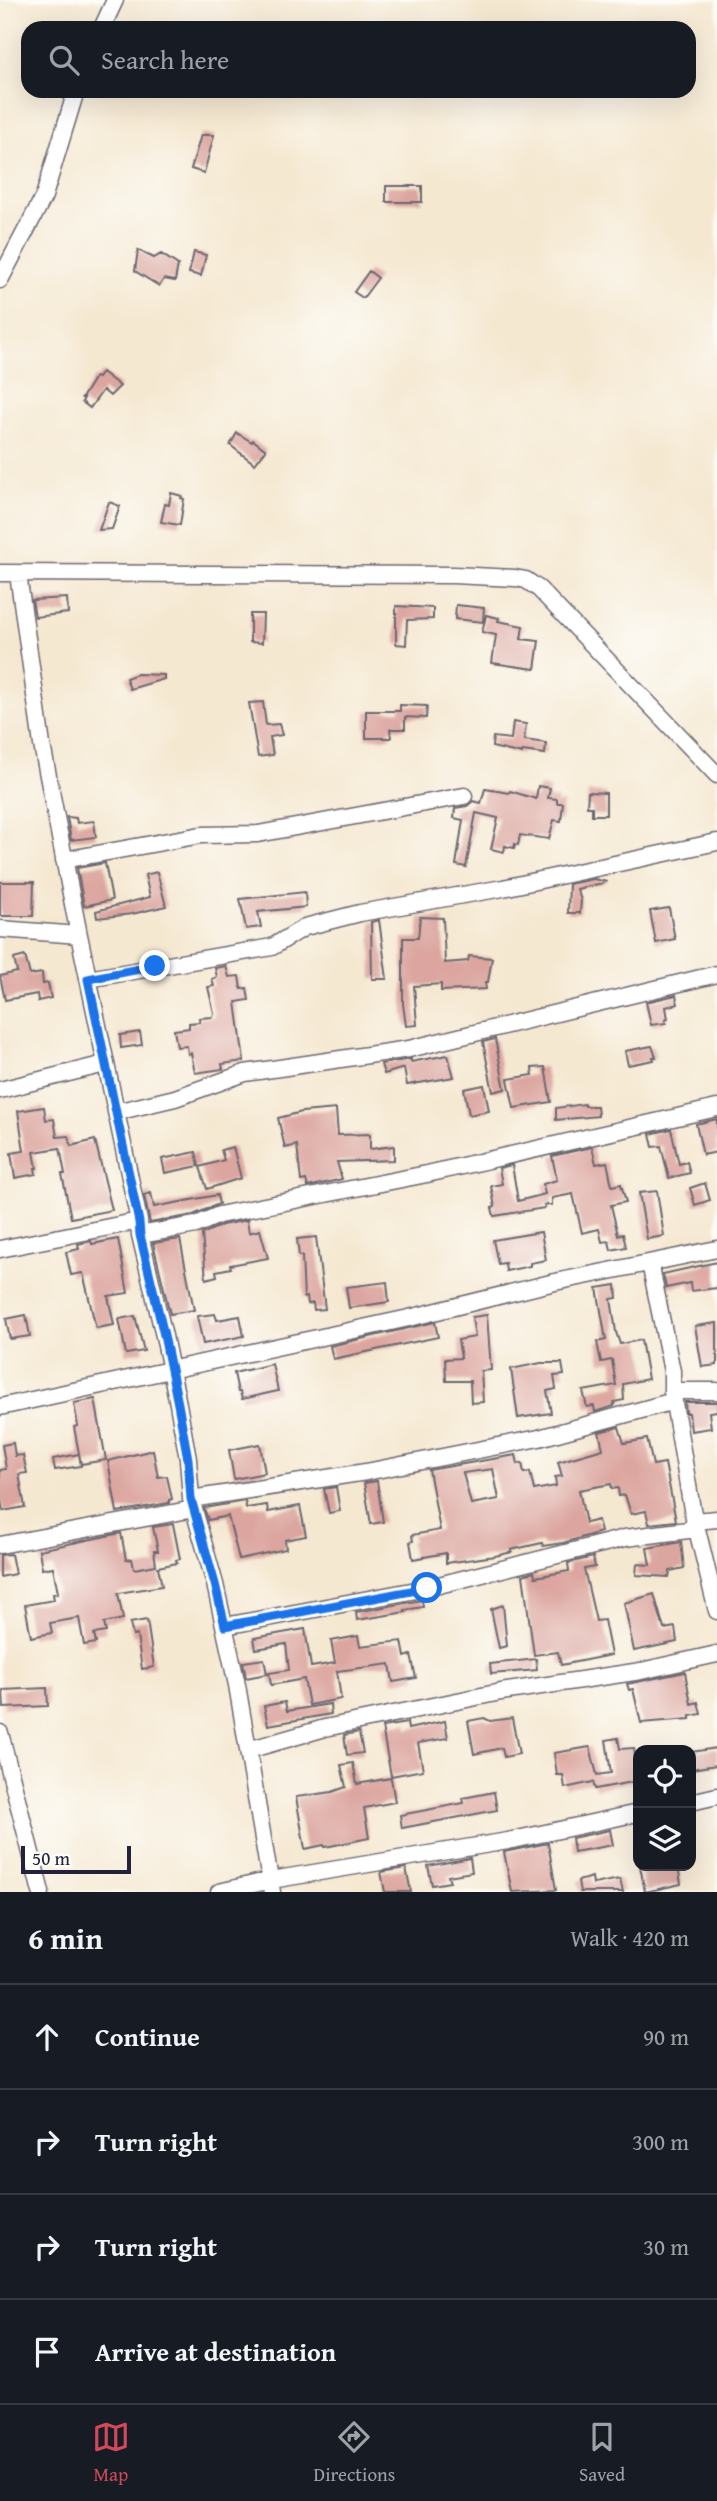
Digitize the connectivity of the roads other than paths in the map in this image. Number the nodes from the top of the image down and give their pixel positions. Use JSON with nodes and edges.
{"nodes":[{"id":1,"x":115,"y":0,"type":"edge"},
{"id":2,"x":105,"y":21,"type":"edge"},
{"id":3,"x":74,"y":98,"type":"edge"},
{"id":4,"x":0,"y":280,"type":"edge"},
{"id":5,"x":0,"y":573,"type":"edge"},
{"id":6,"x":18,"y":574,"type":"junction"},
{"id":7,"x":717,"y":775,"type":"edge"},
{"id":8,"x":464,"y":796,"type":"dead end"},
{"id":9,"x":717,"y":842,"type":"edge"},
{"id":10,"x":64,"y":860,"type":"junction"},
{"id":11,"x":0,"y":929,"type":"edge"},
{"id":12,"x":79,"y":935,"type":"junction"},
{"id":13,"x":717,"y":974,"type":"edge"},
{"id":14,"x":88,"y":979,"type":"junction"},
{"id":15,"x":105,"y":1063,"type":"junction"},
{"id":16,"x":0,"y":1090,"type":"edge"},
{"id":17,"x":717,"y":1108,"type":"edge"},
{"id":18,"x":116,"y":1112,"type":"junction"},
{"id":19,"x":139,"y":1228,"type":"junction"},
{"id":20,"x":0,"y":1249,"type":"edge"},
{"id":21,"x":717,"y":1249,"type":"edge"},
{"id":22,"x":650,"y":1263,"type":"junction"},
{"id":23,"x":171,"y":1368,"type":"junction"},
{"id":24,"x":717,"y":1391,"type":"edge"},
{"id":25,"x":673,"y":1396,"type":"junction"},
{"id":26,"x":0,"y":1407,"type":"edge"},
{"id":27,"x":192,"y":1504,"type":"junction"},
{"id":28,"x":717,"y":1519,"type":"edge"},
{"id":29,"x":695,"y":1525,"type":"junction"},
{"id":30,"x":0,"y":1545,"type":"edge"},
{"id":31,"x":717,"y":1611,"type":"edge"},
{"id":32,"x":225,"y":1626,"type":"junction"},
{"id":33,"x":717,"y":1654,"type":"edge"},
{"id":34,"x":0,"y":1733,"type":"edge"},
{"id":35,"x":248,"y":1749,"type":"junction"},
{"id":36,"x":717,"y":1796,"type":"edge"},
{"id":37,"x":696,"y":1801,"type":"edge"},
{"id":38,"x":633,"y":1814,"type":"edge"},
{"id":39,"x":271,"y":1886,"type":"edge"},
{"id":40,"x":41,"y":1892,"type":"edge"},
{"id":41,"x":219,"y":1892,"type":"edge"}],
"edges":[{"from":1,"to":2,"type":"street"},
{"from":3,"to":4,"type":"street"},
{"from":5,"to":6,"type":"street"},
{"from":6,"to":7,"type":"street"},
{"from":6,"to":10,"type":"street"},
{"from":8,"to":10,"type":"street"},
{"from":9,"to":14,"type":"street"},
{"from":10,"to":12,"type":"street"},
{"from":11,"to":12,"type":"street"},
{"from":12,"to":14,"type":"street"},
{"from":13,"to":18,"type":"street"},
{"from":14,"to":15,"type":"street"},
{"from":15,"to":16,"type":"street"},
{"from":15,"to":18,"type":"street"},
{"from":17,"to":19,"type":"street"},
{"from":18,"to":19,"type":"street"},
{"from":19,"to":20,"type":"street"},
{"from":19,"to":23,"type":"street"},
{"from":21,"to":22,"type":"street"},
{"from":22,"to":23,"type":"street"},
{"from":22,"to":25,"type":"street"},
{"from":23,"to":26,"type":"street"},
{"from":23,"to":27,"type":"street"},
{"from":24,"to":25,"type":"street"},
{"from":25,"to":27,"type":"street"},
{"from":25,"to":29,"type":"street"},
{"from":27,"to":30,"type":"street"},
{"from":27,"to":32,"type":"street"},
{"from":28,"to":29,"type":"street"},
{"from":29,"to":31,"type":"street"},
{"from":29,"to":32,"type":"street"},
{"from":32,"to":35,"type":"street"},
{"from":33,"to":35,"type":"street"},
{"from":34,"to":40,"type":"street"},
{"from":35,"to":39,"type":"street"},
{"from":36,"to":37,"type":"street"},
{"from":38,"to":39,"type":"street"},
{"from":39,"to":41,"type":"street"}]}
